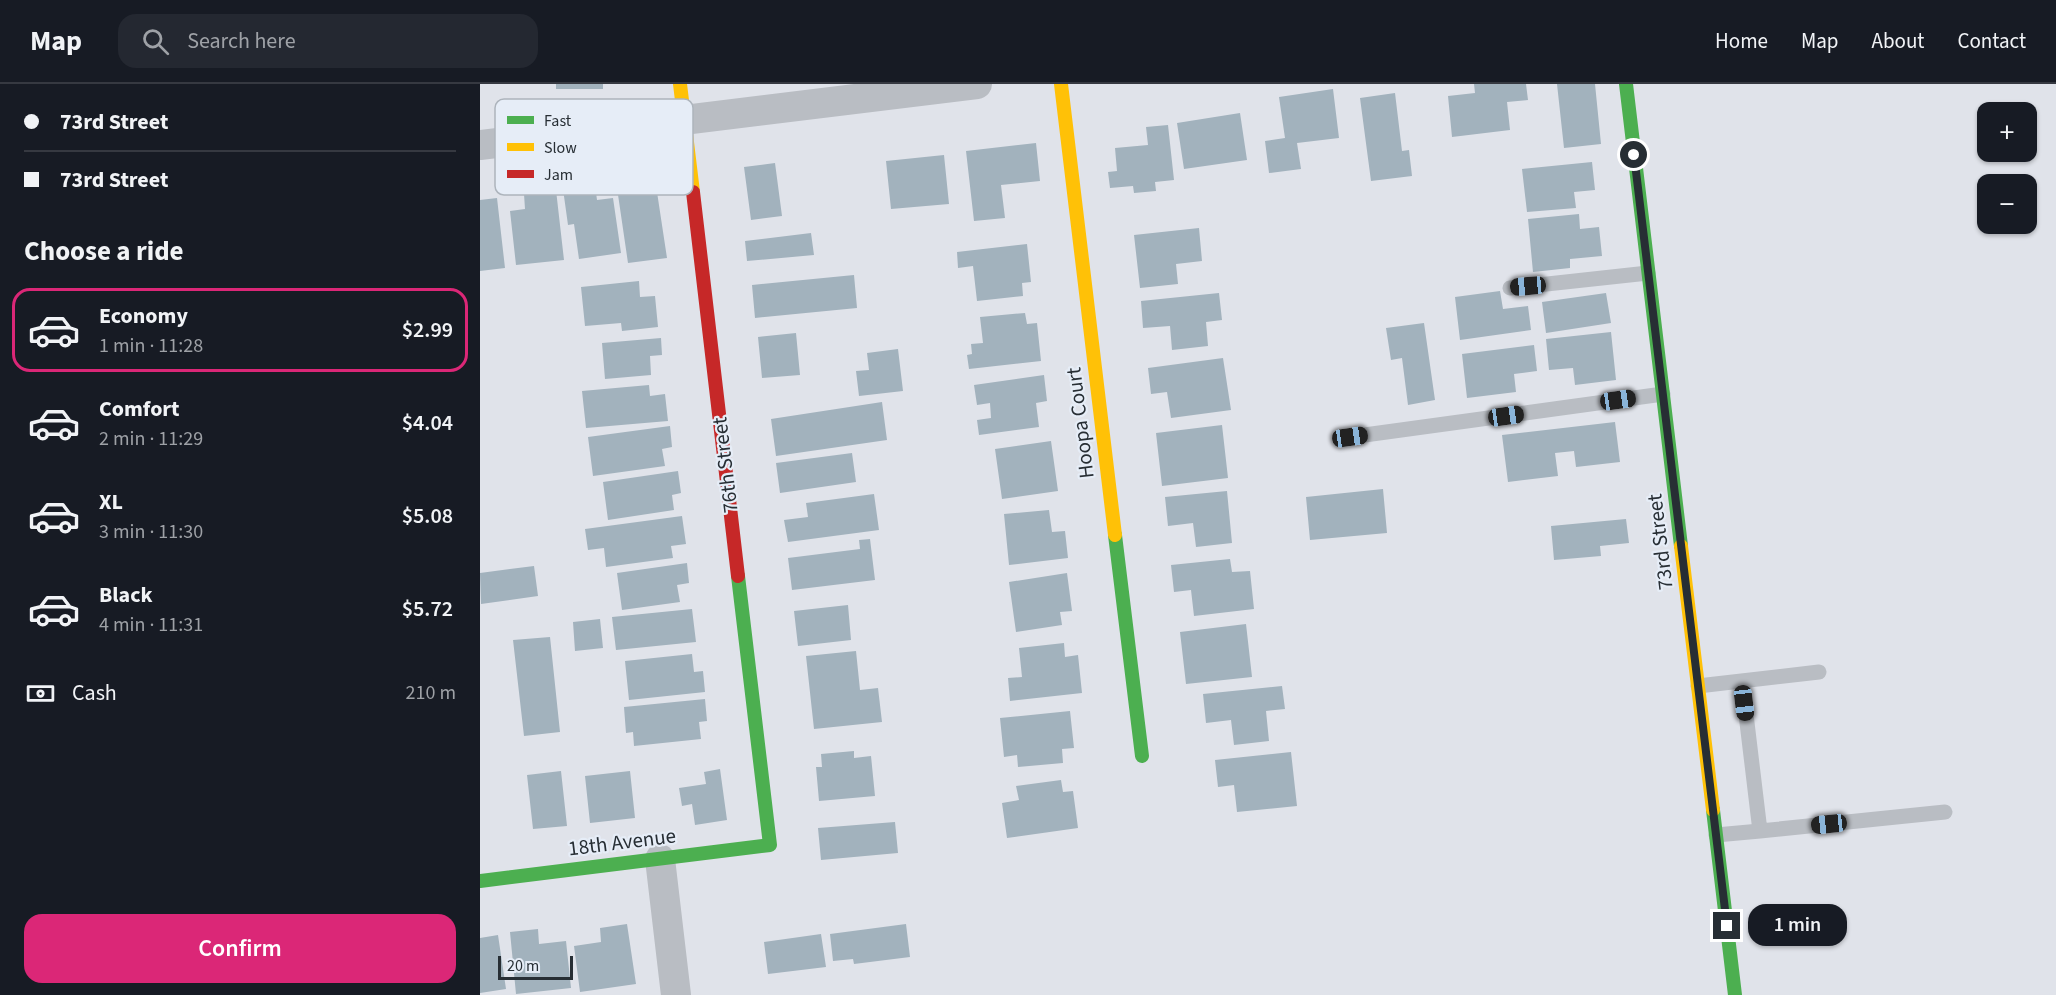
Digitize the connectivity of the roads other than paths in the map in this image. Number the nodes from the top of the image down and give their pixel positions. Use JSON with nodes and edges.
{"nodes":[{"id":1,"x":680,"y":84,"type":"edge"},
{"id":2,"x":977,"y":84,"type":"edge"},
{"id":3,"x":1061,"y":84,"type":"edge"},
{"id":4,"x":1626,"y":84,"type":"edge"},
{"id":5,"x":682,"y":99,"type":"edge"},
{"id":6,"x":693,"y":119,"type":"edge"},
{"id":7,"x":495,"y":143,"type":"edge"},
{"id":8,"x":480,"y":145,"type":"edge"},
{"id":9,"x":693,"y":195,"type":"edge"},
{"id":10,"x":1648,"y":273,"type":"junction"},
{"id":11,"x":1510,"y":288,"type":"dead end"},
{"id":12,"x":1663,"y":394,"type":"junction"},
{"id":13,"x":1350,"y":437,"type":"dead end"},
{"id":14,"x":1819,"y":672,"type":"dead end"},
{"id":15,"x":1742,"y":681,"type":"junction"},
{"id":16,"x":1698,"y":686,"type":"junction"},
{"id":17,"x":1142,"y":756,"type":"dead end"},
{"id":18,"x":1944,"y":812,"type":"dead end"},
{"id":19,"x":1760,"y":831,"type":"junction"},
{"id":20,"x":1716,"y":835,"type":"junction"},
{"id":21,"x":770,"y":845,"type":"joint"},
{"id":22,"x":660,"y":859,"type":"junction"},
{"id":23,"x":480,"y":881,"type":"edge"},
{"id":24,"x":676,"y":995,"type":"edge"},
{"id":25,"x":1735,"y":995,"type":"edge"}],
"edges":[{"from":1,"to":5,"type":"street","name":"76th Street"},
{"from":2,"to":6,"type":"street"},
{"from":3,"to":17,"type":"street","name":"Hoopa Court"},
{"from":4,"to":10,"type":"street","name":"73rd Street"},
{"from":7,"to":8,"type":"street"},
{"from":9,"to":21,"type":"street","name":"76th Street"},
{"from":10,"to":11,"type":"lane"},
{"from":10,"to":12,"type":"street","name":"73rd Street"},
{"from":12,"to":13,"type":"lane"},
{"from":12,"to":16,"type":"street","name":"73rd Street"},
{"from":14,"to":15,"type":"lane"},
{"from":15,"to":16,"type":"lane"},
{"from":15,"to":19,"type":"lane"},
{"from":16,"to":20,"type":"street","name":"73rd Street"},
{"from":18,"to":19,"type":"lane"},
{"from":19,"to":20,"type":"lane"},
{"from":20,"to":25,"type":"street","name":"73rd Street"},
{"from":21,"to":22,"type":"street","name":"18th Avenue"},
{"from":22,"to":23,"type":"street","name":"18th Avenue"},
{"from":22,"to":24,"type":"street"}]}
